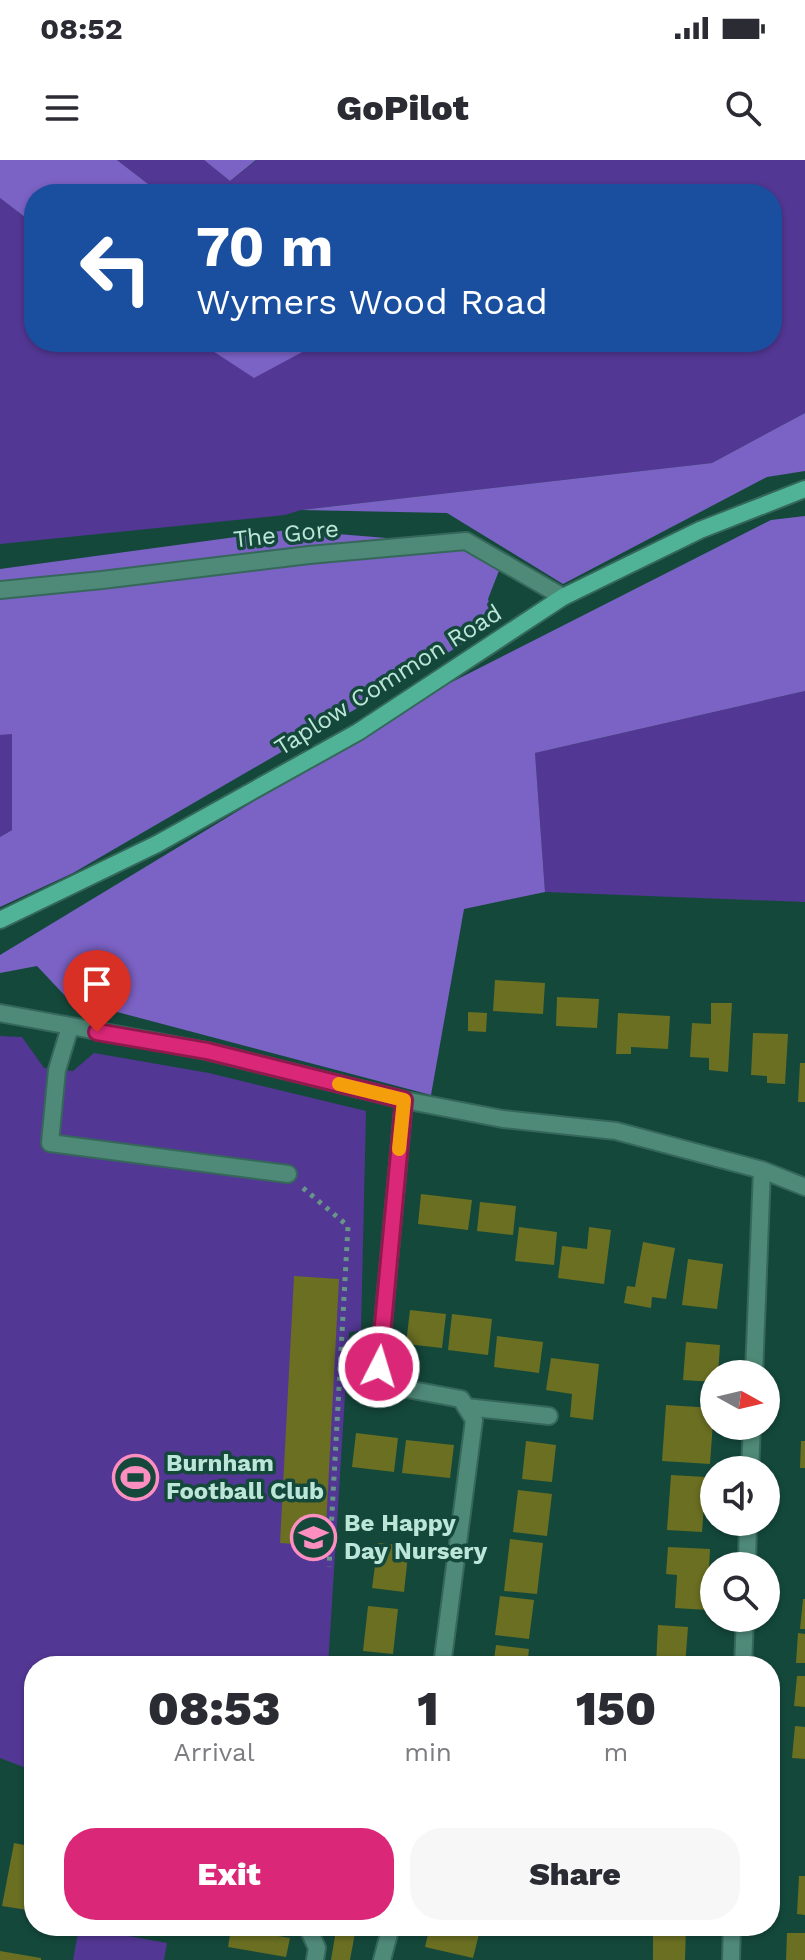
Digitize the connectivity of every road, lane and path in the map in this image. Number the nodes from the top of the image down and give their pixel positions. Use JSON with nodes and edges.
{"nodes":[{"id":1,"x":805,"y":489,"type":"edge"},
{"id":2,"x":0,"y":590,"type":"edge"},
{"id":3,"x":563,"y":597,"type":"junction"},
{"id":4,"x":0,"y":920,"type":"edge"},
{"id":5,"x":0,"y":1013,"type":"edge"},
{"id":6,"x":70,"y":1027,"type":"junction"},
{"id":7,"x":404,"y":1100,"type":"junction"},
{"id":8,"x":762,"y":1170,"type":"junction"},
{"id":9,"x":288,"y":1174,"type":"joint"},
{"id":10,"x":805,"y":1187,"type":"edge"},
{"id":11,"x":755,"y":1360,"type":"edge"},
{"id":12,"x":466,"y":1407,"type":"junction"},
{"id":13,"x":549,"y":1416,"type":"dead end"},
{"id":14,"x":329,"y":1567,"type":"dead end"},
{"id":15,"x":744,"y":1632,"type":"edge"},
{"id":16,"x":443,"y":1656,"type":"edge"},
{"id":17,"x":743,"y":1656,"type":"edge"},
{"id":18,"x":312,"y":1936,"type":"edge"},
{"id":19,"x":388,"y":1936,"type":"edge"},
{"id":20,"x":732,"y":1936,"type":"edge"},
{"id":21,"x":315,"y":1960,"type":"edge"},
{"id":22,"x":382,"y":1960,"type":"edge"},
{"id":23,"x":731,"y":1960,"type":"edge"}],
"edges":[{"from":1,"to":3,"type":"street","name":"Taplow Common Road"},
{"from":2,"to":3,"type":"street","name":"The Gore"},
{"from":3,"to":4,"type":"street","name":"Taplow Common Road"},
{"from":5,"to":6,"type":"street"},
{"from":6,"to":7,"type":"street"},
{"from":6,"to":9,"type":"street"},
{"from":7,"to":8,"type":"street"},
{"from":7,"to":12,"type":"street"},
{"from":8,"to":10,"type":"street"},
{"from":8,"to":11,"type":"street"},
{"from":9,"to":14,"type":"path"},
{"from":12,"to":13,"type":"street"},
{"from":12,"to":16,"type":"street"},
{"from":15,"to":17,"type":"street"},
{"from":18,"to":21,"type":"street"},
{"from":19,"to":22,"type":"street"},
{"from":20,"to":23,"type":"street"}]}
